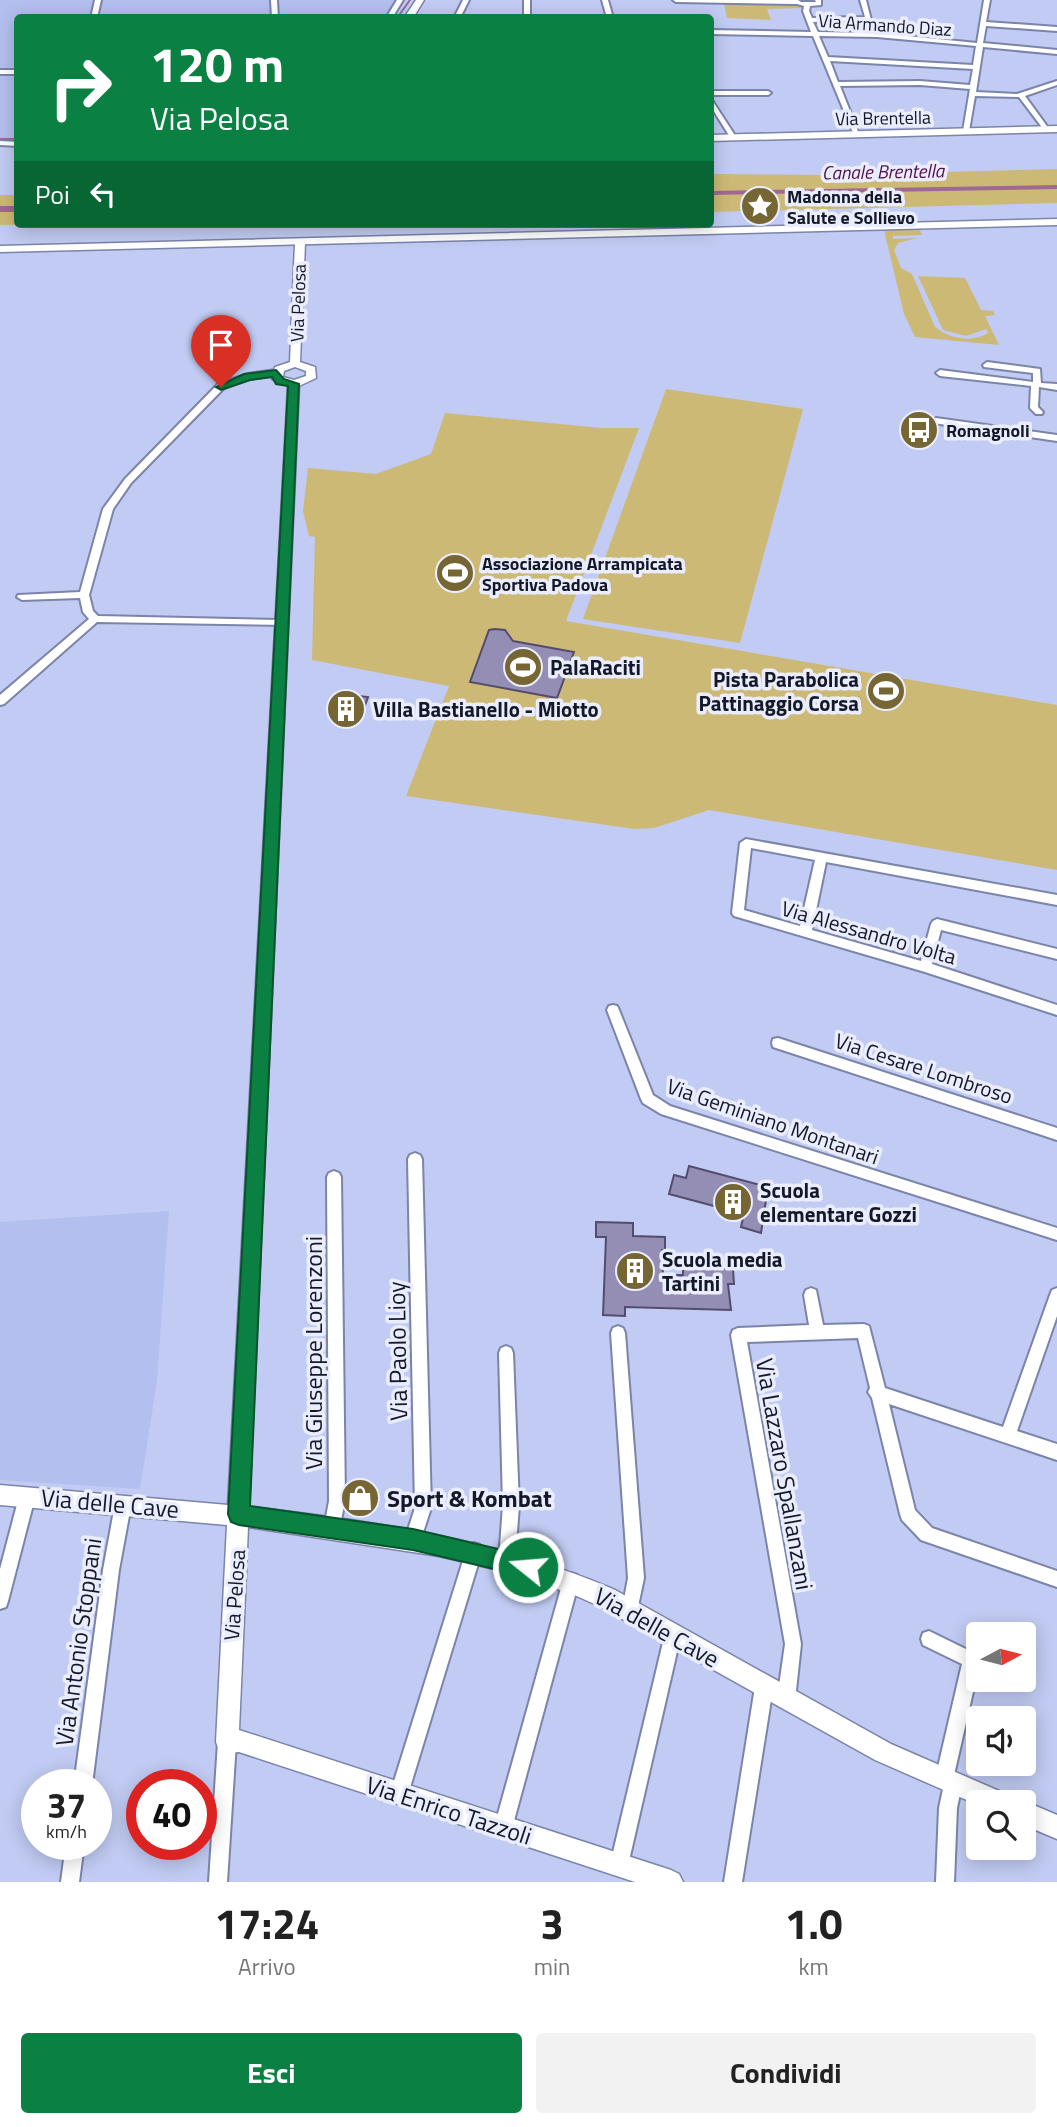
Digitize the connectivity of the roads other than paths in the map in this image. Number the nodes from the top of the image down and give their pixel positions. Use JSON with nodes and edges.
{"nodes":[{"id":1,"x":676,"y":0,"type":"edge"},
{"id":2,"x":818,"y":0,"type":"edge"},
{"id":3,"x":863,"y":0,"type":"edge"},
{"id":4,"x":987,"y":0,"type":"edge"},
{"id":5,"x":798,"y":1,"type":"edge"},
{"id":6,"x":807,"y":6,"type":"junction"},
{"id":7,"x":810,"y":20,"type":"junction"},
{"id":8,"x":982,"y":24,"type":"junction"},
{"id":9,"x":1057,"y":29,"type":"edge"},
{"id":10,"x":714,"y":32,"type":"edge"},
{"id":11,"x":816,"y":34,"type":"junction"},
{"id":12,"x":980,"y":46,"type":"junction"},
{"id":13,"x":1057,"y":52,"type":"edge"},
{"id":14,"x":826,"y":60,"type":"junction"},
{"id":15,"x":977,"y":67,"type":"junction"},
{"id":16,"x":1057,"y":83,"type":"edge"},
{"id":17,"x":837,"y":84,"type":"junction"},
{"id":18,"x":973,"y":90,"type":"junction"},
{"id":19,"x":714,"y":93,"type":"edge"},
{"id":20,"x":768,"y":93,"type":"dead end"},
{"id":21,"x":1021,"y":95,"type":"junction"},
{"id":22,"x":714,"y":106,"type":"edge"},
{"id":23,"x":1052,"y":129,"type":"edge"},
{"id":24,"x":966,"y":131,"type":"junction"},
{"id":25,"x":856,"y":134,"type":"junction"},
{"id":26,"x":733,"y":137,"type":"junction"},
{"id":27,"x":714,"y":138,"type":"edge"},
{"id":28,"x":1057,"y":222,"type":"edge"},
{"id":29,"x":300,"y":243,"type":"junction"},
{"id":30,"x":0,"y":249,"type":"edge"},
{"id":31,"x":295,"y":364,"type":"junction"},
{"id":32,"x":987,"y":365,"type":"dead end"},
{"id":33,"x":276,"y":373,"type":"junction"},
{"id":34,"x":940,"y":373,"type":"dead end"},
{"id":35,"x":293,"y":384,"type":"junction"},
{"id":36,"x":1036,"y":384,"type":"junction"},
{"id":37,"x":1057,"y":387,"type":"edge"},
{"id":38,"x":1040,"y":412,"type":"dead end"},
{"id":39,"x":936,"y":421,"type":"dead end"},
{"id":40,"x":1057,"y":438,"type":"edge"},
{"id":41,"x":84,"y":595,"type":"junction"},
{"id":42,"x":22,"y":597,"type":"dead end"},
{"id":43,"x":95,"y":619,"type":"junction"},
{"id":44,"x":282,"y":624,"type":"junction"},
{"id":45,"x":0,"y":701,"type":"edge"},
{"id":46,"x":821,"y":858,"type":"junction"},
{"id":47,"x":1057,"y":900,"type":"edge"},
{"id":48,"x":805,"y":932,"type":"junction"},
{"id":49,"x":1057,"y":954,"type":"edge"},
{"id":50,"x":925,"y":967,"type":"junction"},
{"id":51,"x":613,"y":1010,"type":"dead end"},
{"id":52,"x":1057,"y":1010,"type":"edge"},
{"id":53,"x":778,"y":1043,"type":"dead end"},
{"id":54,"x":1057,"y":1134,"type":"edge"},
{"id":55,"x":415,"y":1159,"type":"dead end"},
{"id":56,"x":334,"y":1177,"type":"dead end"},
{"id":57,"x":1057,"y":1234,"type":"edge"},
{"id":58,"x":811,"y":1295,"type":"dead end"},
{"id":59,"x":1057,"y":1295,"type":"edge"},
{"id":60,"x":817,"y":1332,"type":"junction"},
{"id":61,"x":618,"y":1333,"type":"dead end"},
{"id":62,"x":506,"y":1353,"type":"dead end"},
{"id":63,"x":876,"y":1392,"type":"junction"},
{"id":64,"x":1009,"y":1435,"type":"junction"},
{"id":65,"x":1057,"y":1452,"type":"edge"},
{"id":66,"x":0,"y":1494,"type":"edge"},
{"id":67,"x":27,"y":1497,"type":"junction"},
{"id":68,"x":123,"y":1505,"type":"junction"},
{"id":69,"x":239,"y":1514,"type":"junction"},
{"id":70,"x":332,"y":1528,"type":"junction"},
{"id":71,"x":413,"y":1539,"type":"junction"},
{"id":72,"x":474,"y":1551,"type":"junction"},
{"id":73,"x":507,"y":1560,"type":"junction"},
{"id":74,"x":1057,"y":1579,"type":"edge"},
{"id":75,"x":571,"y":1581,"type":"junction"},
{"id":76,"x":0,"y":1601,"type":"edge"},
{"id":77,"x":630,"y":1610,"type":"junction"},
{"id":78,"x":673,"y":1634,"type":"junction"},
{"id":79,"x":929,"y":1639,"type":"dead end"},
{"id":80,"x":764,"y":1688,"type":"junction"},
{"id":81,"x":786,"y":1700,"type":"junction"},
{"id":82,"x":227,"y":1742,"type":"junction"},
{"id":83,"x":85,"y":1769,"type":"edge"},
{"id":84,"x":949,"y":1782,"type":"junction"},
{"id":85,"x":969,"y":1790,"type":"edge"},
{"id":86,"x":399,"y":1794,"type":"junction"},
{"id":87,"x":1036,"y":1819,"type":"edge"},
{"id":88,"x":1057,"y":1827,"type":"edge"},
{"id":89,"x":503,"y":1828,"type":"junction"},
{"id":90,"x":73,"y":1860,"type":"edge"},
{"id":91,"x":619,"y":1865,"type":"junction"},
{"id":92,"x":70,"y":1882,"type":"edge"},
{"id":93,"x":218,"y":1882,"type":"edge"},
{"id":94,"x":671,"y":1882,"type":"edge"},
{"id":95,"x":733,"y":1882,"type":"edge"},
{"id":96,"x":945,"y":1882,"type":"edge"}],
"edges":[{"from":1,"to":5,"type":"street"},
{"from":2,"to":6,"type":"street"},
{"from":3,"to":7,"type":"street"},
{"from":4,"to":8,"type":"street"},
{"from":5,"to":6,"type":"street"},
{"from":6,"to":7,"type":"street"},
{"from":7,"to":11,"type":"street"},
{"from":8,"to":9,"type":"street"},
{"from":8,"to":12,"type":"street"},
{"from":10,"to":11,"type":"street","name":"Via Armando Diaz"},
{"from":11,"to":12,"type":"street","name":"Via Armando Diaz"},
{"from":11,"to":14,"type":"street"},
{"from":12,"to":13,"type":"street","name":"Via Armando Diaz"},
{"from":12,"to":15,"type":"street"},
{"from":14,"to":15,"type":"street"},
{"from":14,"to":17,"type":"street"},
{"from":15,"to":18,"type":"street"},
{"from":16,"to":21,"type":"street"},
{"from":17,"to":18,"type":"street"},
{"from":17,"to":25,"type":"street"},
{"from":18,"to":21,"type":"street"},
{"from":18,"to":24,"type":"street"},
{"from":19,"to":20,"type":"street"},
{"from":21,"to":23,"type":"street"},
{"from":22,"to":26,"type":"street"},
{"from":23,"to":24,"type":"main road","name":"Via Brentella"},
{"from":24,"to":25,"type":"main road","name":"Via Brentella"},
{"from":25,"to":26,"type":"main road","name":"Via Brentella"},
{"from":26,"to":27,"type":"main road","name":"Via Brentella"},
{"from":28,"to":29,"type":"main road"},
{"from":29,"to":30,"type":"main road"},
{"from":29,"to":31,"type":"street","name":"Via Pelosa"},
{"from":31,"to":33,"type":"street","name":"Via Pelosa"},
{"from":31,"to":35,"type":"street","name":"Via Pelosa"},
{"from":32,"to":36,"type":"street"},
{"from":33,"to":35,"type":"street"},
{"from":33,"to":41,"type":"street"},
{"from":34,"to":36,"type":"street"},
{"from":35,"to":44,"type":"street","name":"Via Pelosa"},
{"from":36,"to":37,"type":"street"},
{"from":36,"to":38,"type":"street"},
{"from":39,"to":40,"type":"street"},
{"from":41,"to":42,"type":"street"},
{"from":41,"to":43,"type":"street"},
{"from":43,"to":44,"type":"street"},
{"from":43,"to":45,"type":"street"},
{"from":44,"to":69,"type":"street","name":"Via Pelosa"},
{"from":46,"to":47,"type":"street"},
{"from":46,"to":48,"type":"street"},
{"from":46,"to":48,"type":"street","name":"Via Alessandro Volta"},
{"from":48,"to":50,"type":"street","name":"Via Alessandro Volta"},
{"from":49,"to":50,"type":"street"},
{"from":50,"to":52,"type":"street","name":"Via Alessandro Volta"},
{"from":51,"to":57,"type":"street","name":"Via Geminiano Montanari"},
{"from":53,"to":54,"type":"street","name":"Via Cesare Lombroso"},
{"from":55,"to":71,"type":"street","name":"Via Paolo Lioy"},
{"from":56,"to":70,"type":"street","name":"Via Giuseppe Lorenzoni"},
{"from":58,"to":60,"type":"street"},
{"from":59,"to":64,"type":"street"},
{"from":60,"to":63,"type":"street"},
{"from":60,"to":81,"type":"street","name":"Via Lazzaro Spallanzani"},
{"from":61,"to":77,"type":"street"},
{"from":62,"to":73,"type":"street"},
{"from":63,"to":64,"type":"street"},
{"from":63,"to":74,"type":"street"},
{"from":64,"to":65,"type":"street"},
{"from":66,"to":67,"type":"street","name":"Via delle Cave"},
{"from":67,"to":68,"type":"street","name":"Via delle Cave"},
{"from":67,"to":76,"type":"street"},
{"from":68,"to":69,"type":"street","name":"Via delle Cave"},
{"from":68,"to":83,"type":"street","name":"Via Antonio Stoppani"},
{"from":69,"to":70,"type":"street","name":"Via delle Cave"},
{"from":69,"to":82,"type":"street","name":"Via Pelosa"},
{"from":70,"to":71,"type":"street","name":"Via delle Cave"},
{"from":71,"to":72,"type":"street","name":"Via delle Cave"},
{"from":72,"to":73,"type":"street","name":"Via delle Cave"},
{"from":72,"to":86,"type":"street"},
{"from":73,"to":75,"type":"street","name":"Via delle Cave"},
{"from":75,"to":77,"type":"street","name":"Via delle Cave"},
{"from":75,"to":89,"type":"street"},
{"from":77,"to":78,"type":"street","name":"Via delle Cave"},
{"from":78,"to":80,"type":"street","name":"Via delle Cave"},
{"from":78,"to":91,"type":"street"},
{"from":79,"to":84,"type":"street"},
{"from":80,"to":81,"type":"street","name":"Via delle Cave"},
{"from":80,"to":95,"type":"street"},
{"from":81,"to":84,"type":"street","name":"Via delle Cave"},
{"from":82,"to":86,"type":"street","name":"Via Enrico Tazzoli"},
{"from":82,"to":93,"type":"street","name":"Via Pelosa"},
{"from":84,"to":85,"type":"street","name":"Via delle Cave"},
{"from":84,"to":96,"type":"street"},
{"from":86,"to":89,"type":"street","name":"Via Enrico Tazzoli"},
{"from":87,"to":88,"type":"street"},
{"from":89,"to":91,"type":"street","name":"Via Enrico Tazzoli"},
{"from":90,"to":92,"type":"street"},
{"from":91,"to":94,"type":"street","name":"Via Enrico Tazzoli"}]}
